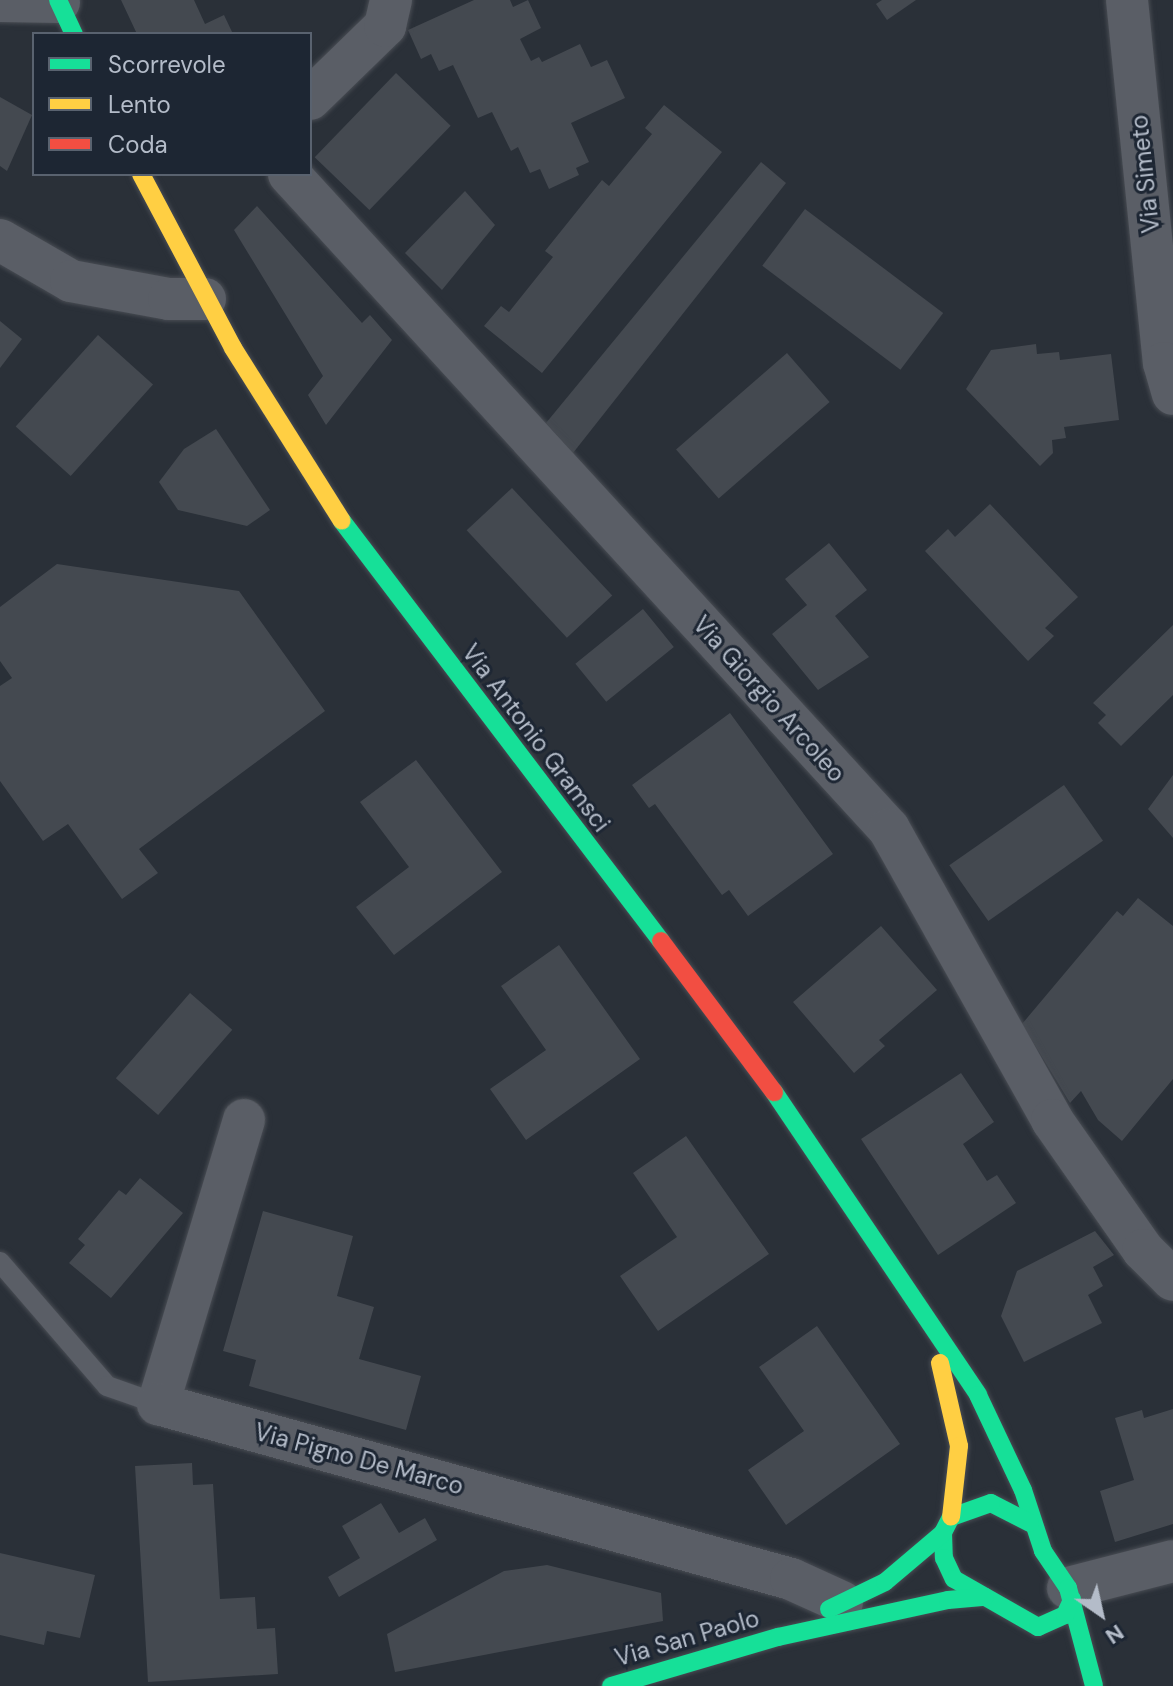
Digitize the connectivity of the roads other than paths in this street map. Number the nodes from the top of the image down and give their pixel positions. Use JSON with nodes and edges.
{"nodes":[{"id":1,"x":391,"y":0,"type":"edge"},
{"id":2,"x":1127,"y":0,"type":"edge"},
{"id":3,"x":0,"y":1,"type":"edge"},
{"id":4,"x":64,"y":12,"type":"edge"},
{"id":5,"x":312,"y":97,"type":"edge"},
{"id":6,"x":147,"y":176,"type":"edge"},
{"id":7,"x":291,"y":176,"type":"edge"},
{"id":8,"x":0,"y":240,"type":"edge"},
{"id":9,"x":205,"y":299,"type":"junction"},
{"id":10,"x":1173,"y":394,"type":"edge"},
{"id":11,"x":244,"y":1120,"type":"dead end"},
{"id":12,"x":0,"y":1262,"type":"edge"},
{"id":13,"x":1173,"y":1280,"type":"edge"},
{"id":14,"x":924,"y":1311,"type":"junction"},
{"id":15,"x":158,"y":1404,"type":"junction"},
{"id":16,"x":1030,"y":1523,"type":"junction"},
{"id":17,"x":947,"y":1525,"type":"junction"},
{"id":18,"x":1173,"y":1561,"type":"edge"},
{"id":19,"x":1070,"y":1594,"type":"junction"},
{"id":20,"x":985,"y":1597,"type":"junction"},
{"id":21,"x":842,"y":1602,"type":"junction"},
{"id":22,"x":1024,"y":1622,"type":"junction"},
{"id":23,"x":778,"y":1637,"type":"junction"},
{"id":24,"x":1044,"y":1644,"type":"dead end"},
{"id":25,"x":611,"y":1686,"type":"edge"},
{"id":26,"x":1094,"y":1686,"type":"edge"}],
"edges":[{"from":1,"to":5,"type":"street"},
{"from":2,"to":10,"type":"street","name":"Via Simeto"},
{"from":3,"to":4,"type":"street"},
{"from":6,"to":9,"type":"main road","name":"Via Antonio Gramsci"},
{"from":7,"to":13,"type":"street","name":"Via Giorgio Arcoleo"},
{"from":8,"to":9,"type":"street"},
{"from":9,"to":14,"type":"main road","name":"Via Antonio Gramsci"},
{"from":11,"to":15,"type":"street"},
{"from":12,"to":15,"type":"lane"},
{"from":14,"to":16,"type":"main road","name":"Via Antonio Gramsci"},
{"from":14,"to":17,"type":"main road"},
{"from":15,"to":21,"type":"street","name":"Via Pigno De Marco"},
{"from":16,"to":17,"type":"main road"},
{"from":16,"to":19,"type":"main road","name":"Via Antonio Gramsci"},
{"from":17,"to":20,"type":"main road"},
{"from":17,"to":21,"type":"main road"},
{"from":18,"to":19,"type":"street"},
{"from":19,"to":22,"type":"main road"},
{"from":19,"to":26,"type":"main road","name":"Via Antonio Gramsci"},
{"from":20,"to":22,"type":"main road"},
{"from":20,"to":23,"type":"main road"},
{"from":21,"to":23,"type":"main road"},
{"from":22,"to":24,"type":"main road"},
{"from":23,"to":25,"type":"main road","name":"Via San Paolo"}]}
